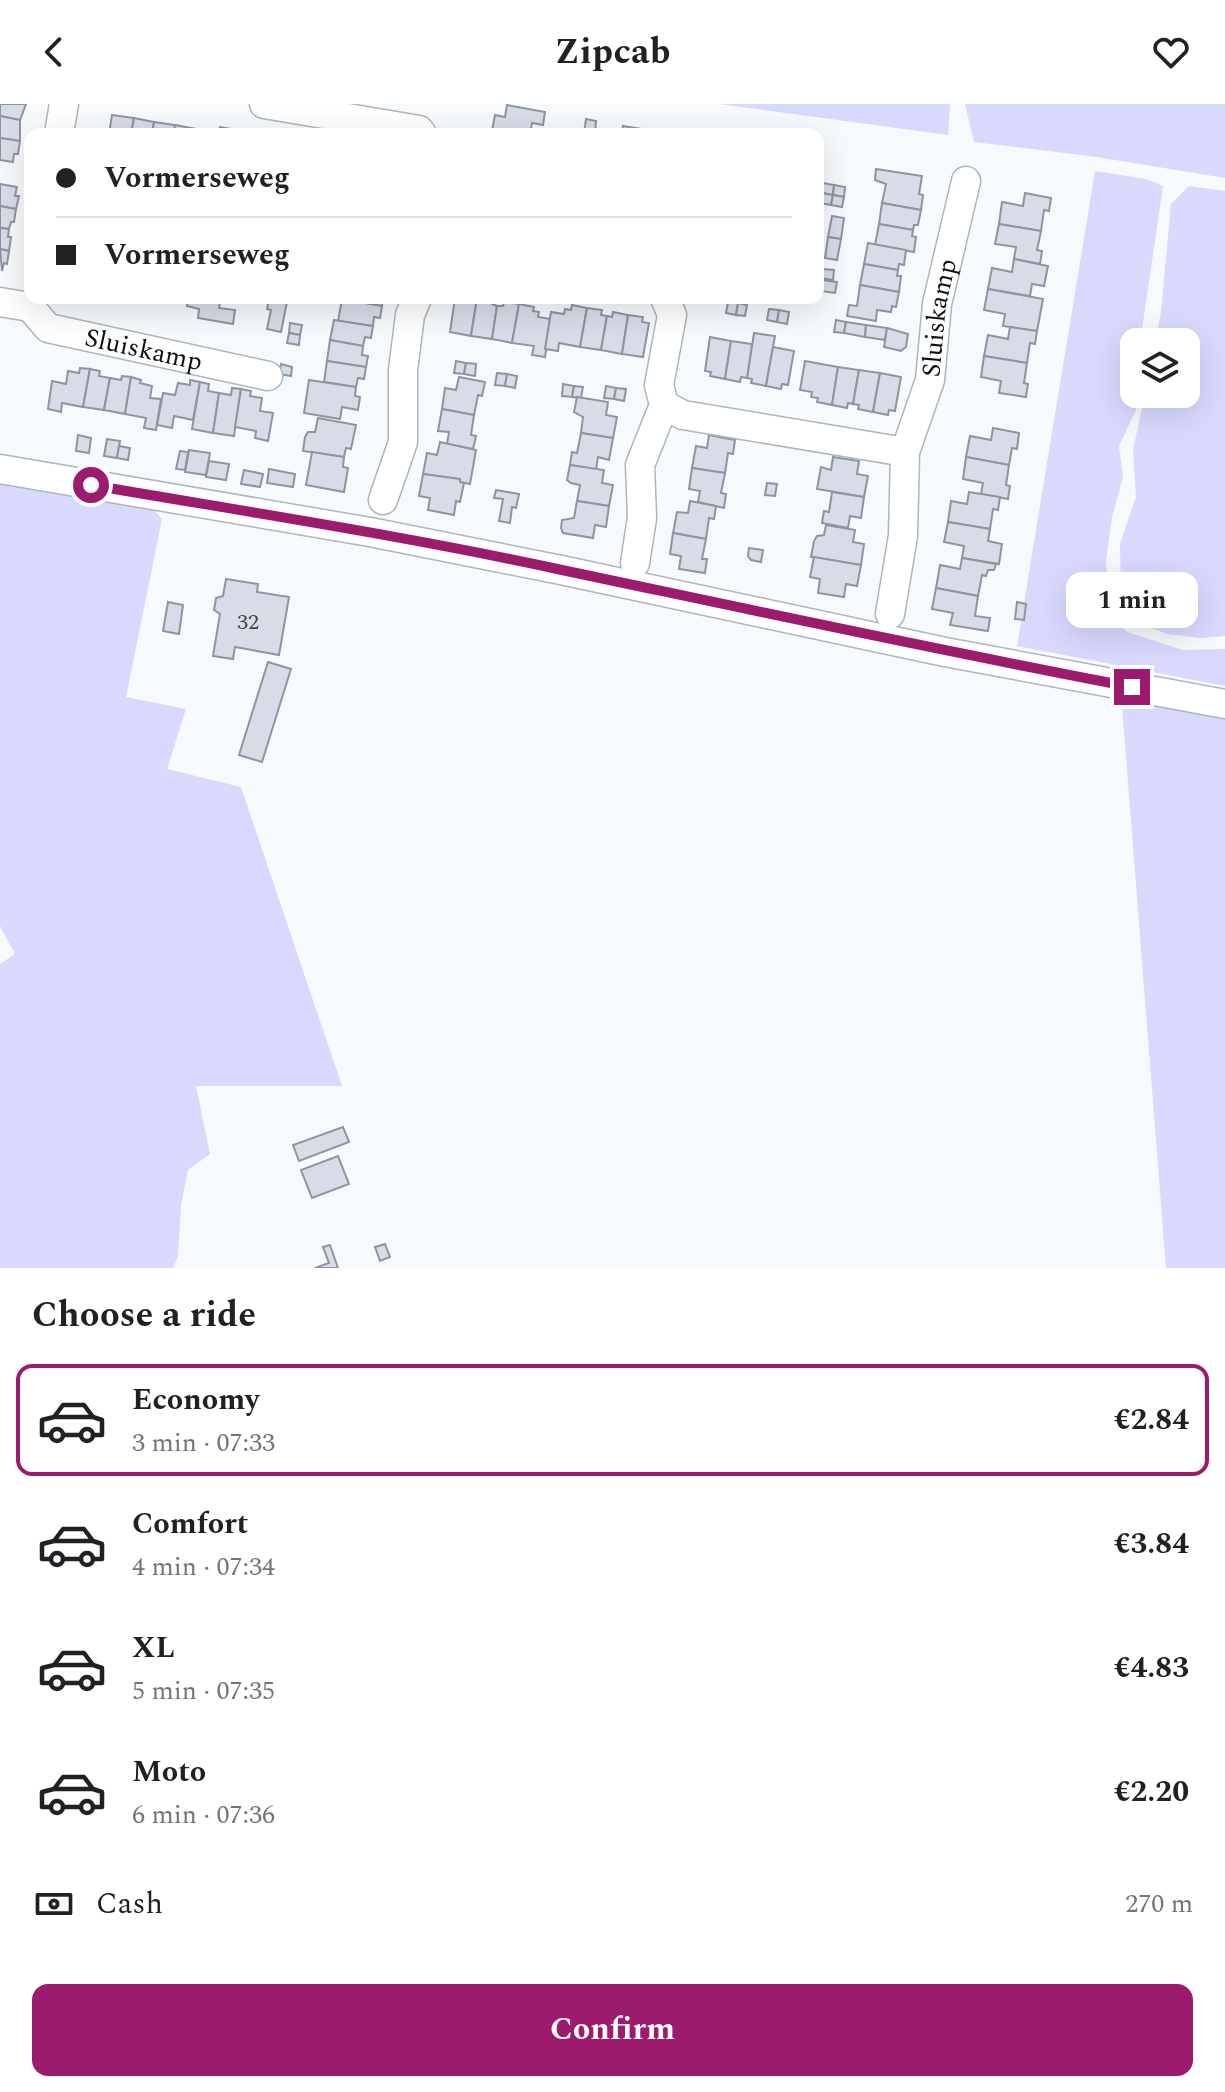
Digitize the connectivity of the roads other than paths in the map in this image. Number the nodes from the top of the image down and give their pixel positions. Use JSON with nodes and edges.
{"nodes":[{"id":1,"x":64,"y":104,"type":"edge"},
{"id":2,"x":264,"y":104,"type":"edge"},
{"id":3,"x":375,"y":113,"type":"edge"},
{"id":4,"x":60,"y":128,"type":"edge"},
{"id":5,"x":414,"y":128,"type":"edge"},
{"id":6,"x":966,"y":181,"type":"dead end"},
{"id":7,"x":0,"y":302,"type":"edge"},
{"id":8,"x":24,"y":302,"type":"edge"},
{"id":9,"x":32,"y":304,"type":"edge"},
{"id":10,"x":415,"y":304,"type":"edge"},
{"id":11,"x":669,"y":304,"type":"edge"},
{"id":12,"x":268,"y":376,"type":"dead end"},
{"id":13,"x":664,"y":405,"type":"junction"},
{"id":14,"x":905,"y":452,"type":"junction"},
{"id":15,"x":0,"y":469,"type":"edge"},
{"id":16,"x":383,"y":500,"type":"dead end"},
{"id":17,"x":635,"y":563,"type":"dead end"},
{"id":18,"x":890,"y":614,"type":"dead end"},
{"id":19,"x":1225,"y":704,"type":"edge"}],
"edges":[{"from":1,"to":4,"type":"street"},
{"from":2,"to":3,"type":"street"},
{"from":3,"to":5,"type":"street"},
{"from":6,"to":14,"type":"street","name":"Sluiskamp"},
{"from":7,"to":8,"type":"street","name":"Sluiskamp"},
{"from":9,"to":12,"type":"street","name":"Sluiskamp"},
{"from":10,"to":16,"type":"street"},
{"from":11,"to":13,"type":"street"},
{"from":13,"to":14,"type":"street"},
{"from":13,"to":17,"type":"street"},
{"from":14,"to":18,"type":"street","name":"Sluiskamp"},
{"from":15,"to":19,"type":"street"}]}
